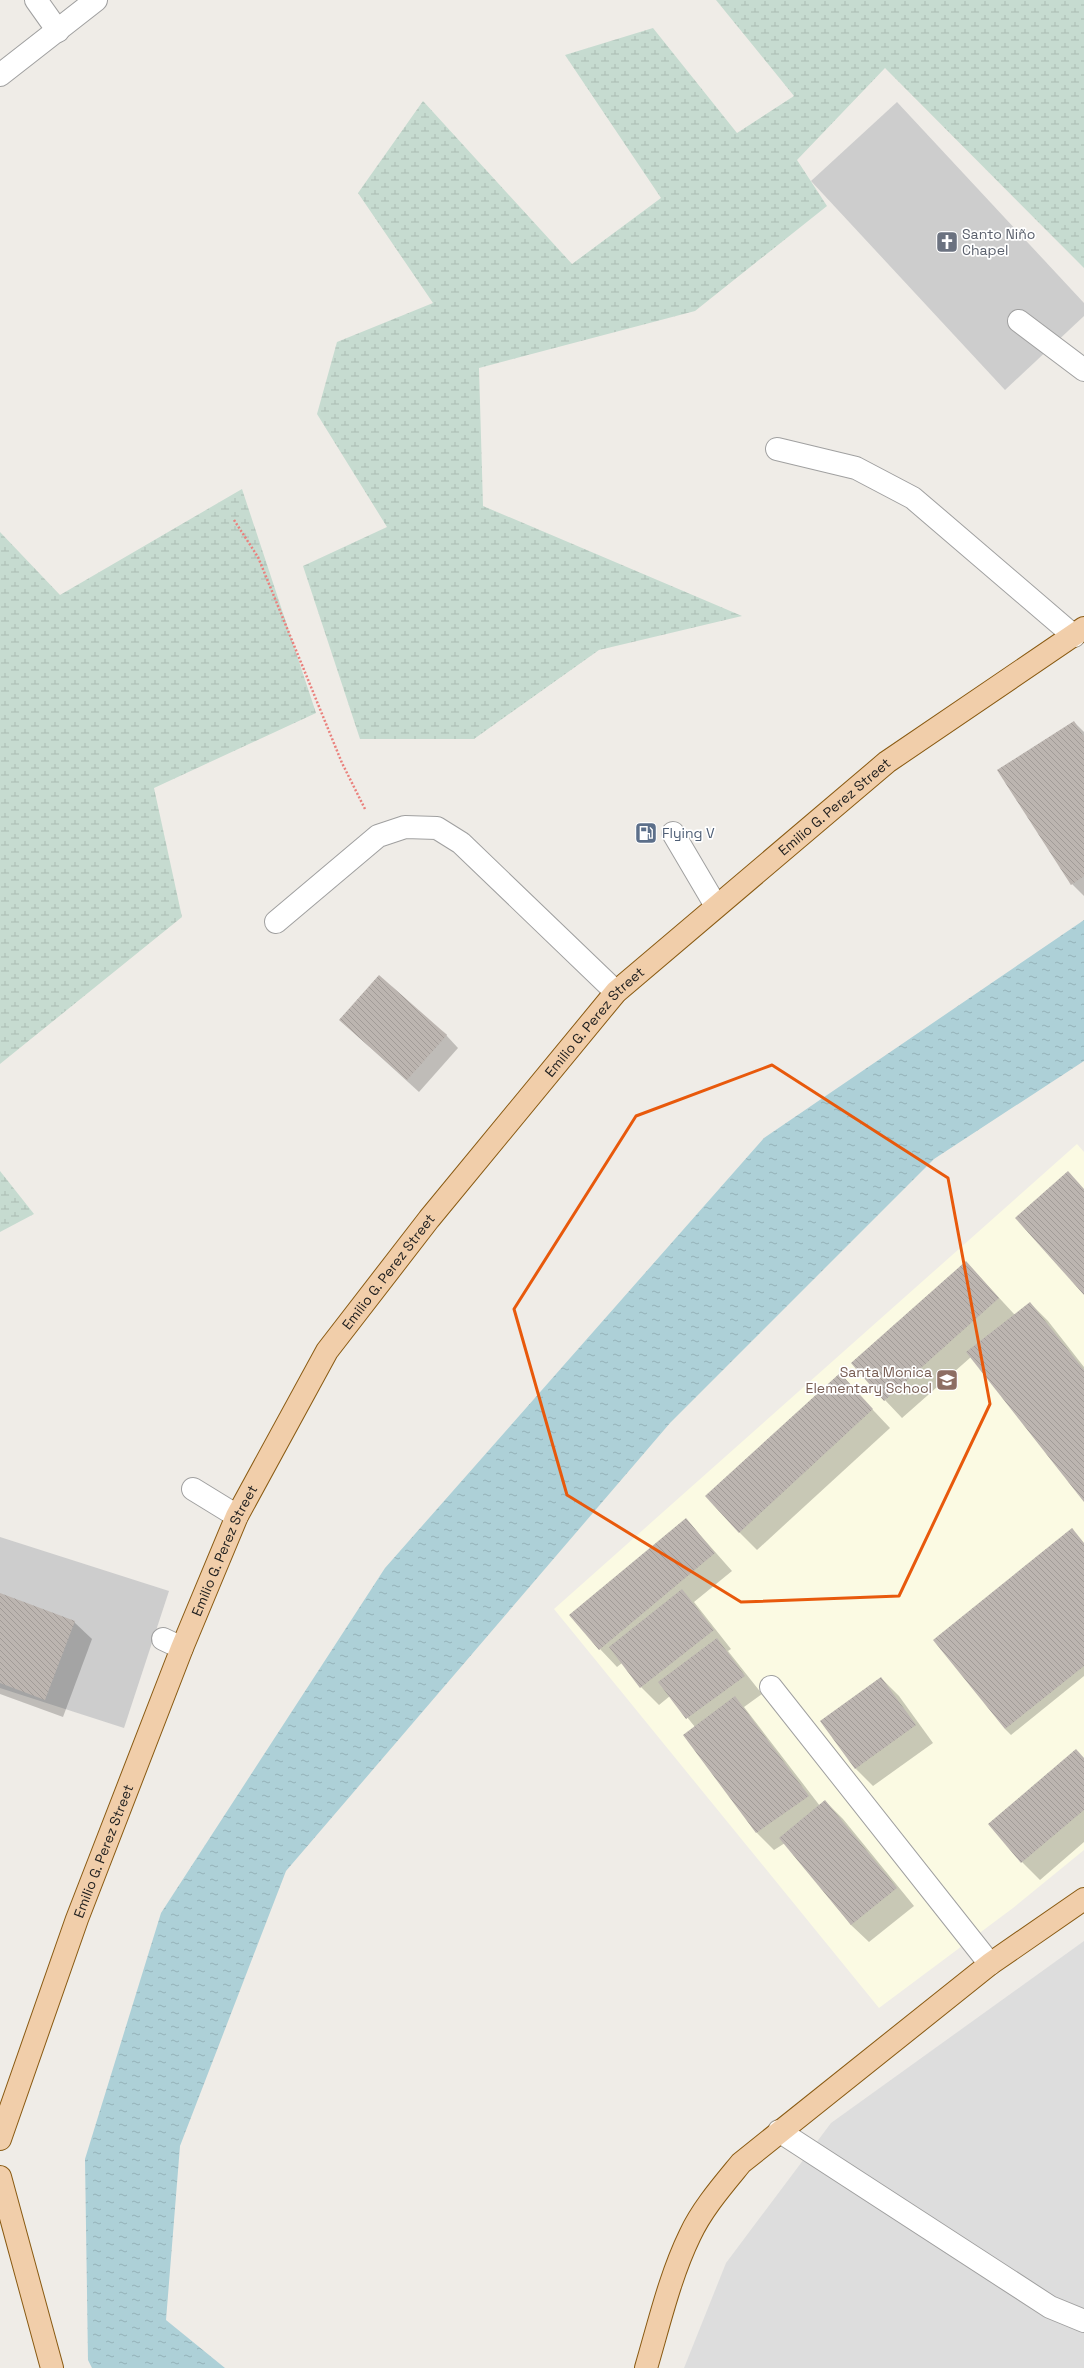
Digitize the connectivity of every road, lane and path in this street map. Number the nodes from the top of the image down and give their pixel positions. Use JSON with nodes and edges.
{"nodes":[{"id":1,"x":36,"y":0,"type":"edge"},
{"id":2,"x":96,"y":0,"type":"edge"},
{"id":3,"x":58,"y":31,"type":"junction"},
{"id":4,"x":0,"y":75,"type":"edge"},
{"id":5,"x":1019,"y":321,"type":"dead end"},
{"id":6,"x":1084,"y":370,"type":"edge"},
{"id":7,"x":778,"y":448,"type":"dead end"},
{"id":8,"x":234,"y":520,"type":"dead end"},
{"id":9,"x":1079,"y":632,"type":"edge"},
{"id":10,"x":673,"y":833,"type":"dead end"},
{"id":11,"x":378,"y":836,"type":"junction"},
{"id":12,"x":716,"y":906,"type":"junction"},
{"id":13,"x":276,"y":922,"type":"dead end"},
{"id":14,"x":616,"y":992,"type":"junction"},
{"id":15,"x":193,"y":1489,"type":"dead end"},
{"id":16,"x":237,"y":1516,"type":"junction"},
{"id":17,"x":771,"y":1687,"type":"dead end"},
{"id":18,"x":1084,"y":1899,"type":"edge"},
{"id":19,"x":990,"y":1964,"type":"junction"},
{"id":20,"x":2,"y":2131,"type":"edge"},
{"id":21,"x":779,"y":2131,"type":"junction"},
{"id":22,"x":0,"y":2177,"type":"edge"},
{"id":23,"x":1084,"y":2321,"type":"edge"},
{"id":24,"x":52,"y":2368,"type":"edge"},
{"id":25,"x":646,"y":2368,"type":"edge"}],
"edges":[{"from":1,"to":3,"type":"street"},
{"from":2,"to":3,"type":"street"},
{"from":3,"to":4,"type":"street"},
{"from":5,"to":6,"type":"street"},
{"from":7,"to":9,"type":"street"},
{"from":8,"to":11,"type":"path"},
{"from":9,"to":12,"type":"main road","name":"Emilio G. Perez Street"},
{"from":10,"to":12,"type":"street"},
{"from":11,"to":13,"type":"street"},
{"from":11,"to":14,"type":"street"},
{"from":12,"to":14,"type":"main road","name":"Emilio G. Perez Street"},
{"from":14,"to":16,"type":"main road","name":"Emilio G. Perez Street"},
{"from":15,"to":16,"type":"street"},
{"from":16,"to":20,"type":"main road","name":"Emilio G. Perez Street"},
{"from":17,"to":19,"type":"street"},
{"from":18,"to":19,"type":"main road"},
{"from":19,"to":21,"type":"main road"},
{"from":21,"to":23,"type":"street"},
{"from":21,"to":25,"type":"main road"},
{"from":22,"to":24,"type":"main road"}]}
